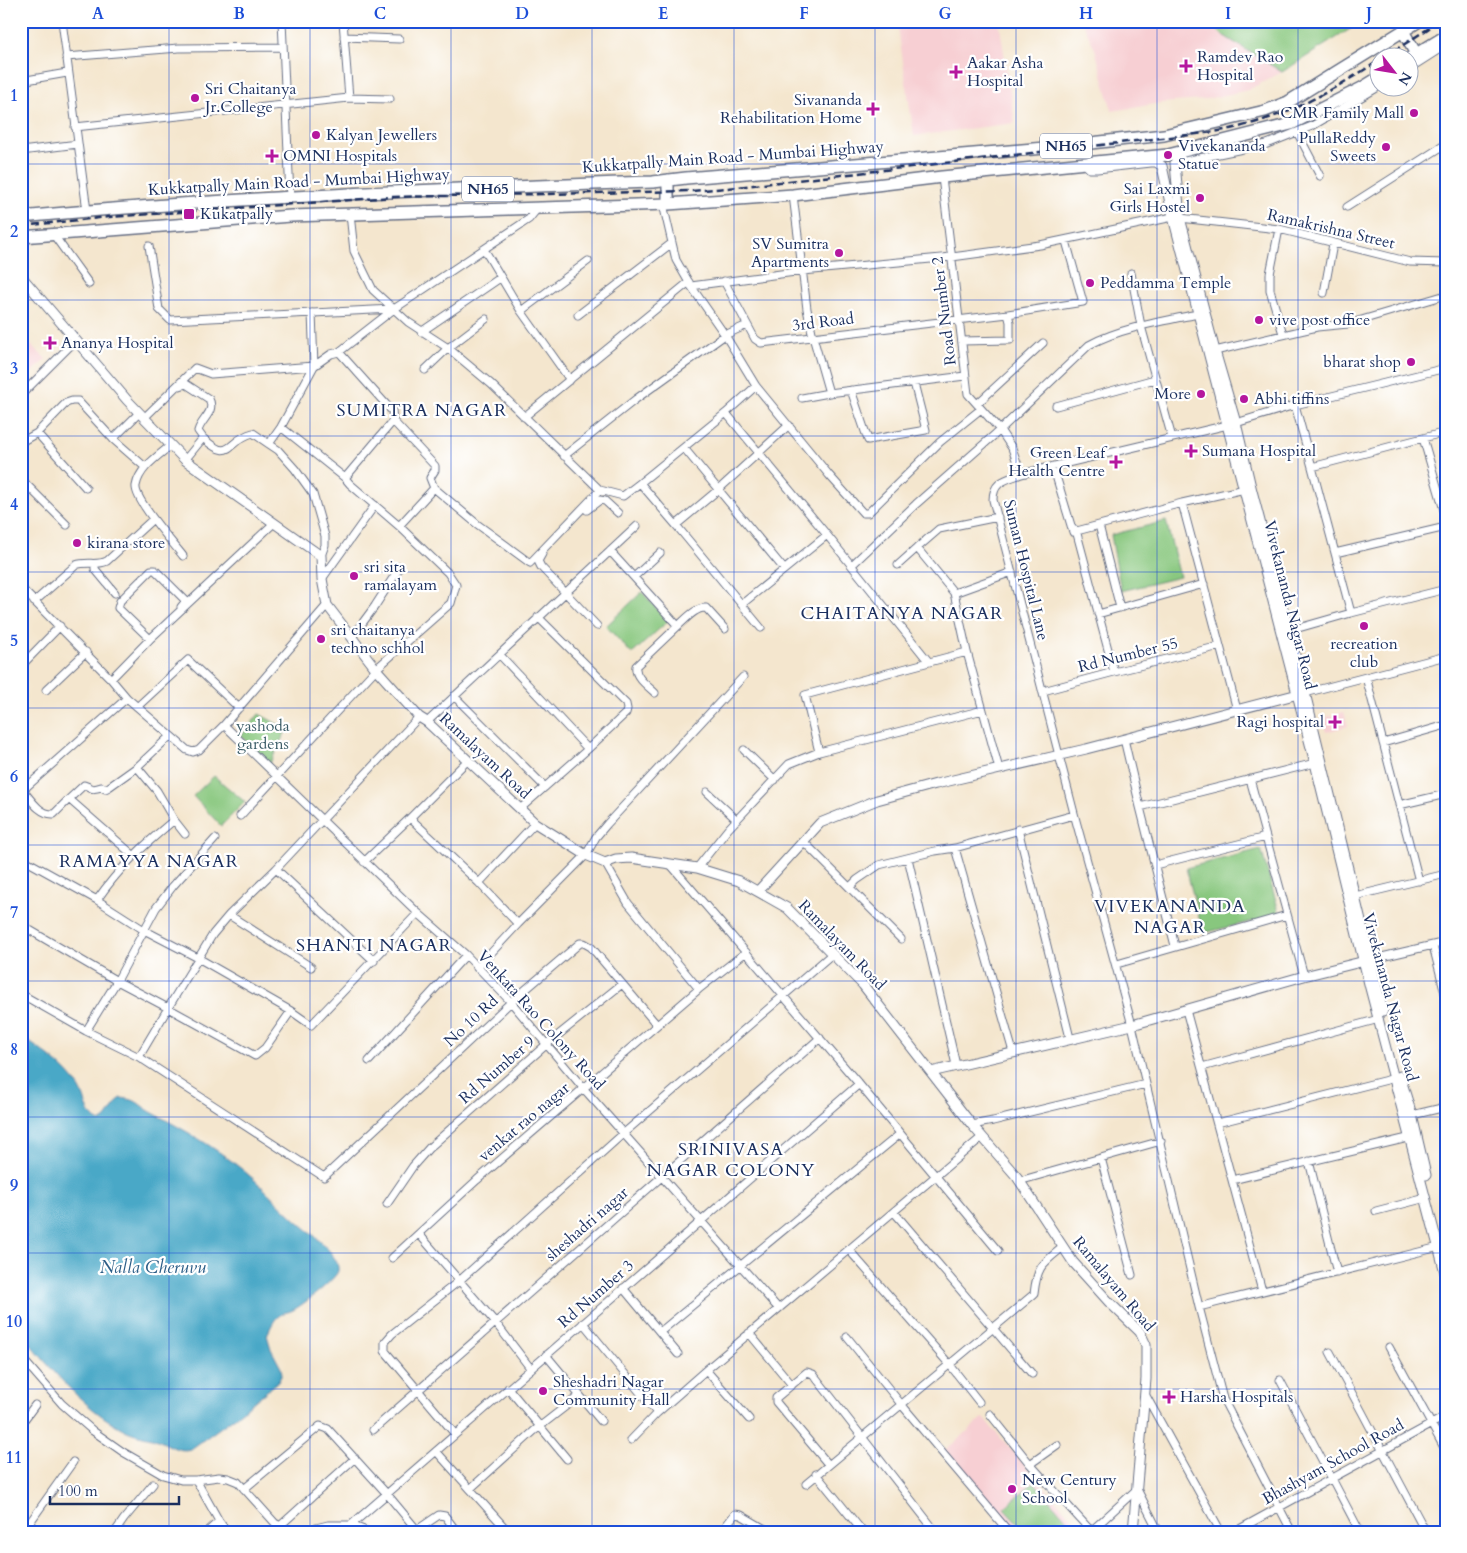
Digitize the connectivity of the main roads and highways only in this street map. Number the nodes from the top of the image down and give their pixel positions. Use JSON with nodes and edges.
{"nodes":[{"id":1,"x":1419,"y":21,"type":"edge"},
{"id":2,"x":1443,"y":21,"type":"edge"},
{"id":3,"x":1446,"y":26,"type":"edge"},
{"id":4,"x":1403,"y":31,"type":"junction"},
{"id":5,"x":1446,"y":36,"type":"edge"},
{"id":6,"x":1410,"y":48,"type":"edge"},
{"id":7,"x":1420,"y":52,"type":"edge"},
{"id":8,"x":1370,"y":83,"type":"edge"},
{"id":9,"x":668,"y":180,"type":"junction"},
{"id":10,"x":665,"y":204,"type":"junction"},
{"id":11,"x":21,"y":217,"type":"edge"},
{"id":12,"x":21,"y":237,"type":"edge"}],
"edges":[{"from":1,"to":4,"type":"highway","name":"Kukkatpally Main Road - Mumbai Highway","number":"NH65"},
{"from":2,"to":3,"type":"highway"},
{"from":4,"to":6,"type":"highway"},
{"from":4,"to":9,"type":"highway","name":"Kukkatpally Main Road - Mumbai Highway","number":"NH65"},
{"from":5,"to":7,"type":"highway"},
{"from":8,"to":10,"type":"highway","name":"Kukkatpally Main Road - Mumbai Highway","number":"NH65"},
{"from":9,"to":10,"type":"highway"},
{"from":9,"to":11,"type":"highway","name":"Kukkatpally Main Road - Mumbai Highway","number":"NH65"},
{"from":10,"to":12,"type":"highway","name":"Kukkatpally Main Road - Mumbai Highway","number":"NH65"}]}
